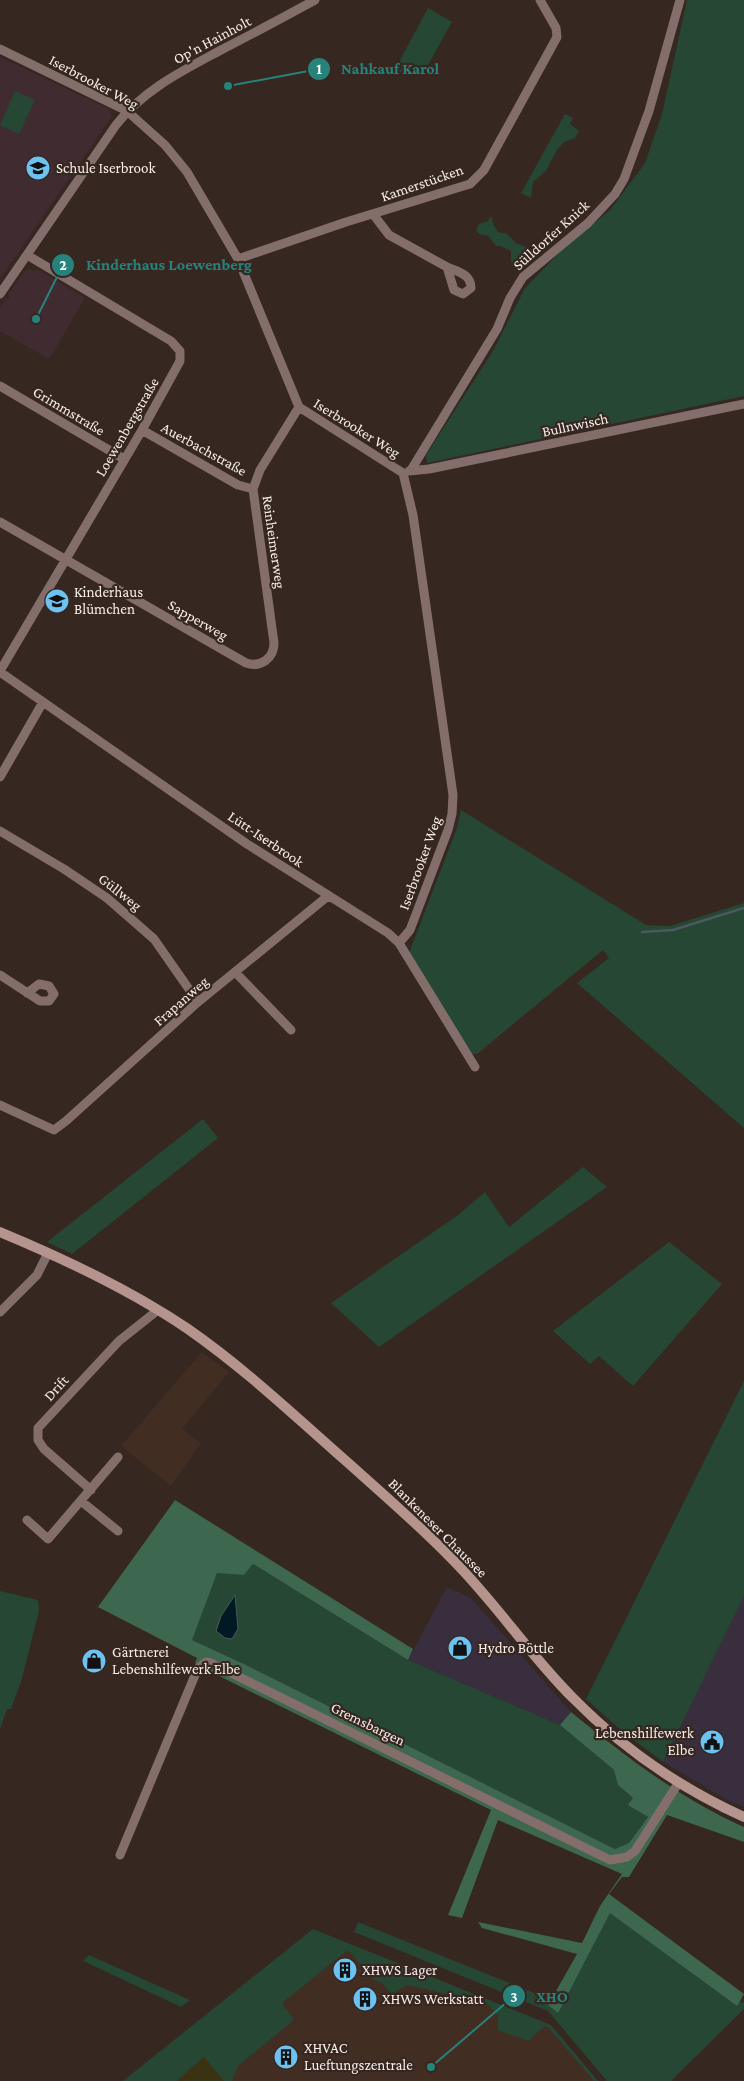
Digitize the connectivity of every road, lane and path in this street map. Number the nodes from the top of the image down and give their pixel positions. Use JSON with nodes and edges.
{"nodes":[{"id":1,"x":315,"y":0,"type":"edge"},
{"id":2,"x":540,"y":0,"type":"edge"},
{"id":3,"x":680,"y":0,"type":"edge"},
{"id":4,"x":0,"y":49,"type":"edge"},
{"id":5,"x":127,"y":112,"type":"junction"},
{"id":6,"x":373,"y":214,"type":"junction"},
{"id":7,"x":27,"y":255,"type":"junction"},
{"id":8,"x":238,"y":259,"type":"junction"},
{"id":9,"x":446,"y":267,"type":"dead end"},
{"id":10,"x":0,"y":294,"type":"edge"},
{"id":11,"x":0,"y":386,"type":"edge"},
{"id":12,"x":744,"y":404,"type":"edge"},
{"id":13,"x":299,"y":407,"type":"junction"},
{"id":14,"x":142,"y":430,"type":"junction"},
{"id":15,"x":124,"y":459,"type":"junction"},
{"id":16,"x":407,"y":472,"type":"junction"},
{"id":17,"x":253,"y":489,"type":"junction"},
{"id":18,"x":0,"y":522,"type":"edge"},
{"id":19,"x":66,"y":560,"type":"junction"},
{"id":20,"x":266,"y":661,"type":"joint"},
{"id":21,"x":0,"y":671,"type":"edge"},
{"id":22,"x":43,"y":702,"type":"junction"},
{"id":23,"x":3,"y":767,"type":"edge"},
{"id":24,"x":0,"y":777,"type":"edge"},
{"id":25,"x":0,"y":831,"type":"edge"},
{"id":26,"x":328,"y":896,"type":"junction"},
{"id":27,"x":399,"y":943,"type":"junction"},
{"id":28,"x":236,"y":973,"type":"junction"},
{"id":29,"x":0,"y":975,"type":"edge"},
{"id":30,"x":27,"y":993,"type":"dead end"},
{"id":31,"x":198,"y":1002,"type":"junction"},
{"id":32,"x":291,"y":1030,"type":"dead end"},
{"id":33,"x":475,"y":1066,"type":"dead end"},
{"id":34,"x":0,"y":1105,"type":"edge"},
{"id":35,"x":0,"y":1232,"type":"edge"},
{"id":36,"x":48,"y":1253,"type":"junction"},
{"id":37,"x":158,"y":1310,"type":"junction"},
{"id":38,"x":0,"y":1312,"type":"edge"},
{"id":39,"x":118,"y":1457,"type":"dead end"},
{"id":40,"x":91,"y":1490,"type":"junction"},
{"id":41,"x":81,"y":1501,"type":"junction"},
{"id":42,"x":27,"y":1520,"type":"dead end"},
{"id":43,"x":118,"y":1531,"type":"dead end"},
{"id":44,"x":678,"y":1782,"type":"junction"},
{"id":45,"x":744,"y":1817,"type":"edge"},
{"id":46,"x":120,"y":1855,"type":"dead end"}],
"edges":[{"from":1,"to":5,"type":"street","name":"Op'n Hainholt"},
{"from":2,"to":6,"type":"street","name":"Kamerstücken"},
{"from":3,"to":16,"type":"street","name":"Sülldorfer Knick"},
{"from":4,"to":5,"type":"street","name":"Iserbrooker Weg"},
{"from":5,"to":7,"type":"street","name":"Op'n Hainholt"},
{"from":5,"to":8,"type":"street","name":"Iserbrooker Weg"},
{"from":6,"to":8,"type":"street","name":"Kamerstücken"},
{"from":6,"to":9,"type":"street"},
{"from":7,"to":10,"type":"street","name":"Op'n Hainholt"},
{"from":7,"to":14,"type":"street","name":"Loewenbergstraße"},
{"from":8,"to":13,"type":"street","name":"Iserbrooker Weg"},
{"from":11,"to":15,"type":"street","name":"Grimmstraße"},
{"from":12,"to":16,"type":"street","name":"Bullnwisch"},
{"from":13,"to":16,"type":"street","name":"Iserbrooker Weg"},
{"from":13,"to":17,"type":"street","name":"Reinheimerweg"},
{"from":14,"to":15,"type":"street","name":"Loewenbergstraße"},
{"from":14,"to":17,"type":"street","name":"Auerbachstraße"},
{"from":15,"to":19,"type":"street","name":"Loewenbergstraße"},
{"from":16,"to":27,"type":"street","name":"Iserbrooker Weg"},
{"from":17,"to":20,"type":"street","name":"Reinheimerweg"},
{"from":18,"to":19,"type":"street","name":"Sapperweg"},
{"from":19,"to":20,"type":"street","name":"Sapperweg"},
{"from":19,"to":21,"type":"street","name":"Loewenbergstraße"},
{"from":21,"to":22,"type":"street","name":"Lütt-Iserbrook"},
{"from":22,"to":23,"type":"street"},
{"from":22,"to":26,"type":"street","name":"Lütt-Iserbrook"},
{"from":23,"to":24,"type":"street"},
{"from":25,"to":31,"type":"street","name":"Güllweg"},
{"from":26,"to":27,"type":"street","name":"Lütt-Iserbrook"},
{"from":26,"to":28,"type":"street","name":"Frapanweg"},
{"from":27,"to":33,"type":"street","name":"Lütt-Iserbrook"},
{"from":28,"to":31,"type":"street","name":"Frapanweg"},
{"from":28,"to":32,"type":"street"},
{"from":29,"to":30,"type":"street"},
{"from":31,"to":34,"type":"street","name":"Frapanweg"},
{"from":35,"to":36,"type":"main road","name":"Blankeneser Chaussee"},
{"from":36,"to":37,"type":"main road","name":"Blankeneser Chaussee"},
{"from":36,"to":38,"type":"street"},
{"from":37,"to":40,"type":"street","name":"Drift"},
{"from":37,"to":44,"type":"main road","name":"Blankeneser Chaussee"},
{"from":39,"to":40,"type":"street"},
{"from":40,"to":41,"type":"street"},
{"from":41,"to":42,"type":"street"},
{"from":41,"to":43,"type":"street"},
{"from":44,"to":45,"type":"main road","name":"Blankeneser Chaussee"},
{"from":44,"to":46,"type":"street","name":"Gremsbargen"}]}
